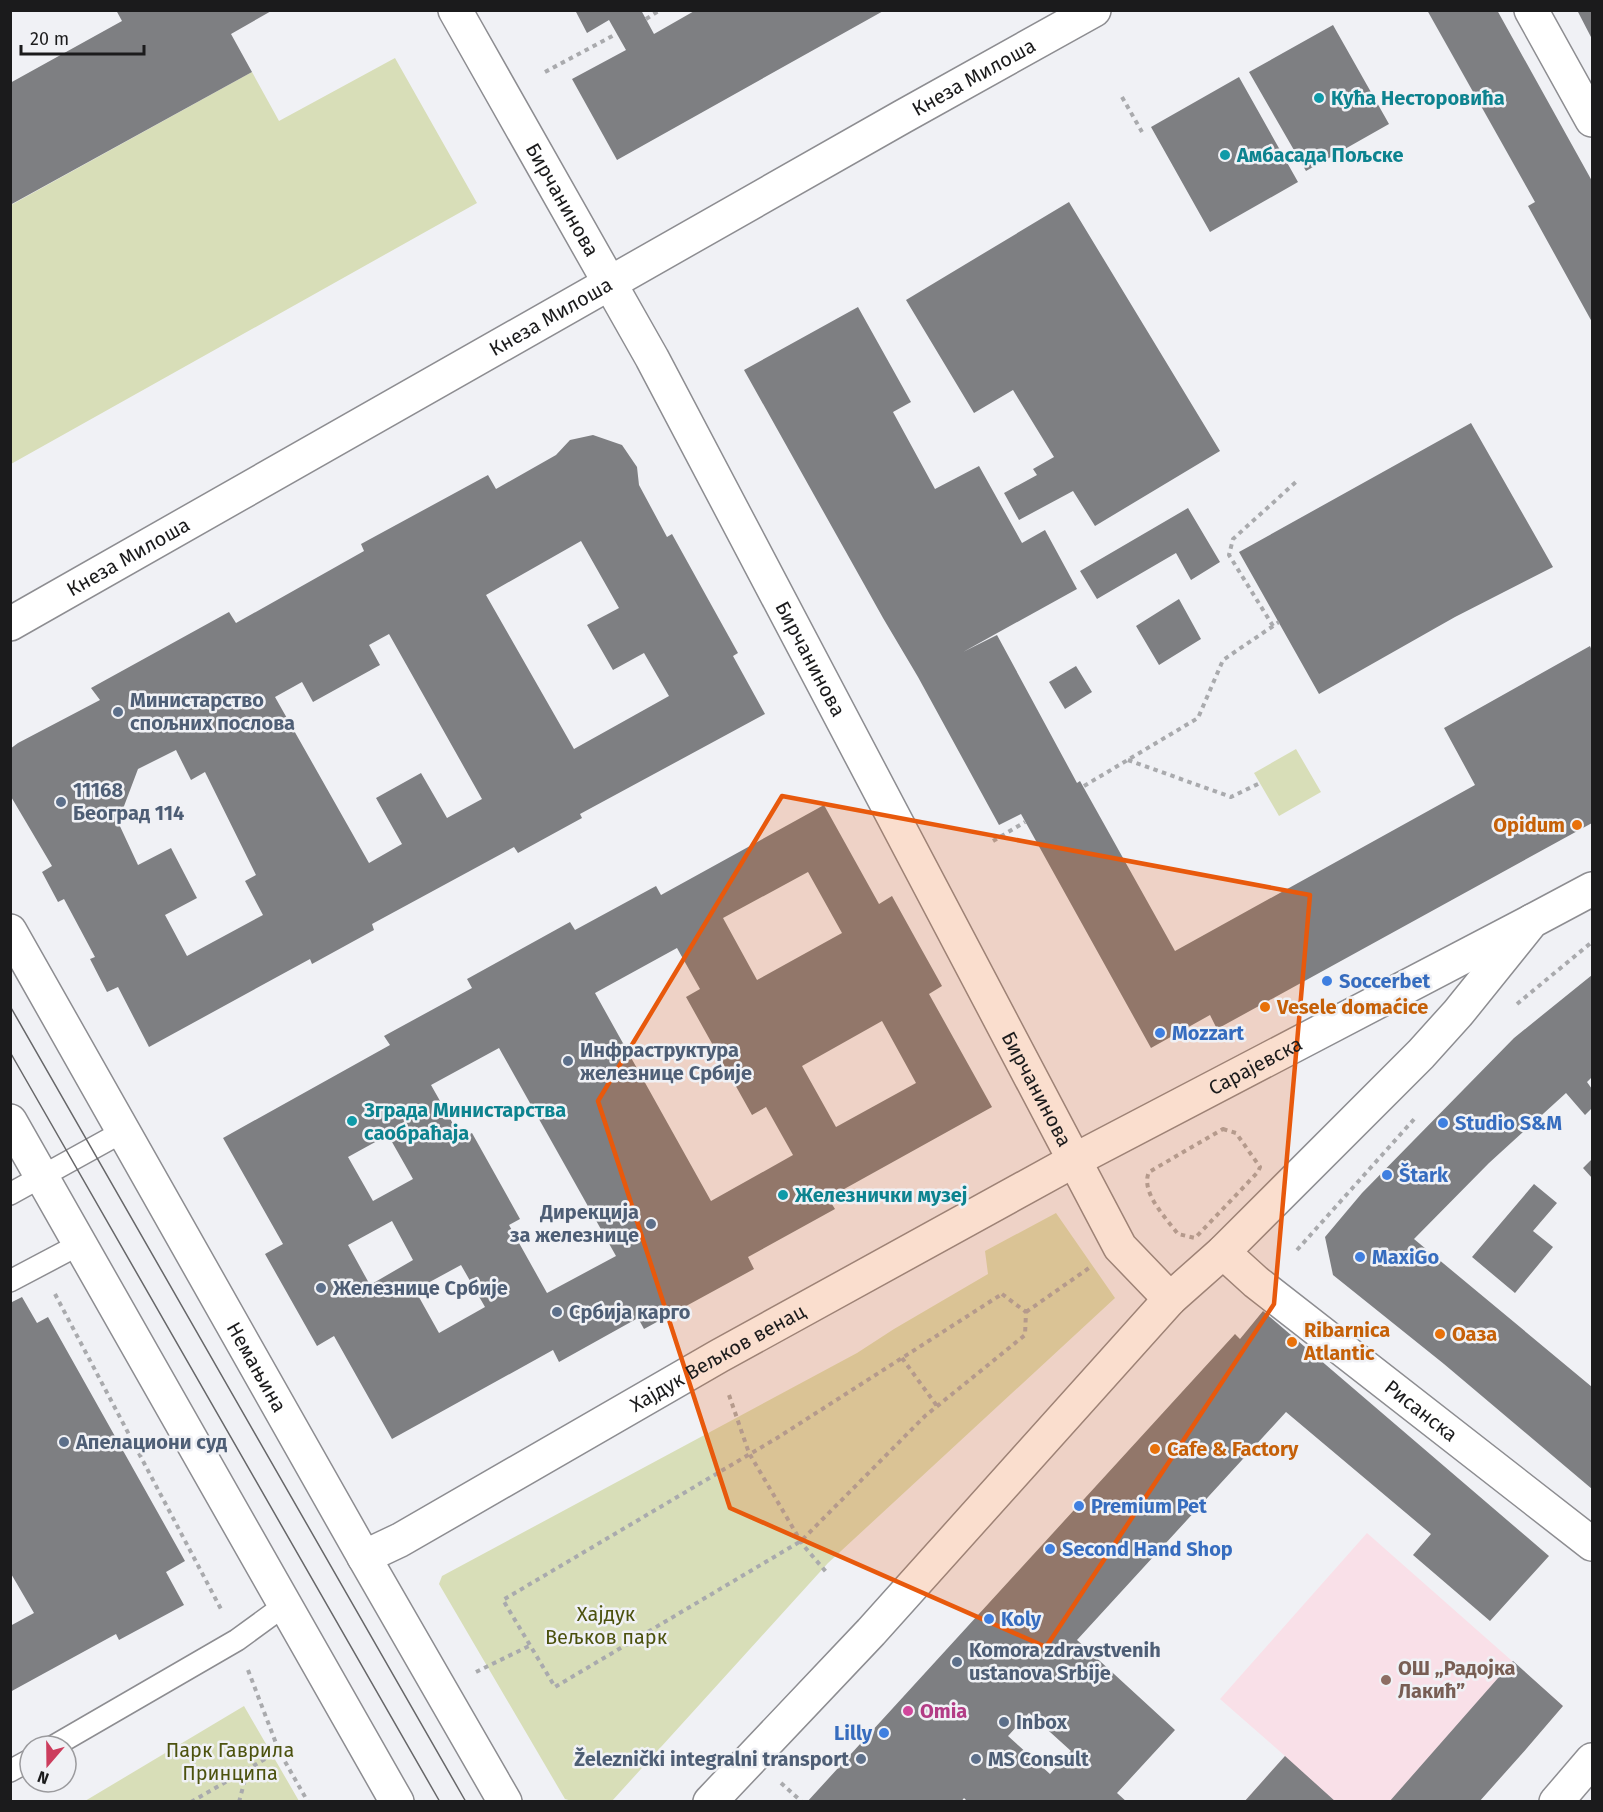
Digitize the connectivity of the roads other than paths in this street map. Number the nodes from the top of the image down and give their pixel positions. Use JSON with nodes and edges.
{"nodes":[{"id":1,"x":455,"y":10,"type":"edge"},
{"id":2,"x":1094,"y":10,"type":"edge"},
{"id":3,"x":1531,"y":10,"type":"edge"},
{"id":4,"x":1593,"y":120,"type":"edge"},
{"id":5,"x":611,"y":284,"type":"junction"},
{"id":6,"x":10,"y":624,"type":"edge"},
{"id":7,"x":1593,"y":889,"type":"edge"},
{"id":8,"x":1532,"y":921,"type":"junction"},
{"id":9,"x":10,"y":931,"type":"edge"},
{"id":10,"x":10,"y":1121,"type":"edge"},
{"id":11,"x":124,"y":1131,"type":"junction"},
{"id":12,"x":1075,"y":1160,"type":"junction"},
{"id":13,"x":43,"y":1178,"type":"junction"},
{"id":14,"x":10,"y":1194,"type":"edge"},
{"id":15,"x":80,"y":1244,"type":"junction"},
{"id":16,"x":1223,"y":1252,"type":"junction"},
{"id":17,"x":10,"y":1281,"type":"edge"},
{"id":18,"x":1170,"y":1299,"type":"junction"},
{"id":19,"x":1593,"y":1544,"type":"edge"},
{"id":20,"x":364,"y":1557,"type":"junction"},
{"id":21,"x":285,"y":1605,"type":"junction"},
{"id":22,"x":75,"y":1734,"type":"edge"},
{"id":23,"x":1593,"y":1760,"type":"edge"},
{"id":24,"x":397,"y":1802,"type":"edge"},
{"id":25,"x":506,"y":1802,"type":"edge"},
{"id":26,"x":710,"y":1802,"type":"edge"},
{"id":27,"x":1556,"y":1802,"type":"edge"}],
"edges":[{"from":1,"to":5,"type":"street","name":"Бирчанинова"},
{"from":2,"to":5,"type":"street","name":"Кнеза Милоша"},
{"from":3,"to":4,"type":"street"},
{"from":5,"to":6,"type":"street","name":"Кнеза Милоша"},
{"from":5,"to":12,"type":"street","name":"Бирчанинова"},
{"from":7,"to":8,"type":"street","name":"Сарајевска"},
{"from":8,"to":12,"type":"street","name":"Сарајевска"},
{"from":8,"to":16,"type":"street","name":"Сарајевска"},
{"from":9,"to":11,"type":"street","name":"Немањина"},
{"from":10,"to":13,"type":"street"},
{"from":11,"to":13,"type":"lane"},
{"from":11,"to":20,"type":"street","name":"Немањина"},
{"from":12,"to":18,"type":"street","name":"Бирчанинова"},
{"from":12,"to":20,"type":"street","name":"Хајдук Вељков венац"},
{"from":13,"to":14,"type":"lane"},
{"from":13,"to":15,"type":"street"},
{"from":15,"to":17,"type":"lane"},
{"from":15,"to":21,"type":"street"},
{"from":16,"to":18,"type":"street"},
{"from":16,"to":19,"type":"street","name":"Рисанска"},
{"from":18,"to":26,"type":"street"},
{"from":20,"to":25,"type":"street","name":"Немањина"},
{"from":21,"to":22,"type":"lane"},
{"from":21,"to":24,"type":"street"},
{"from":23,"to":27,"type":"street"}]}
